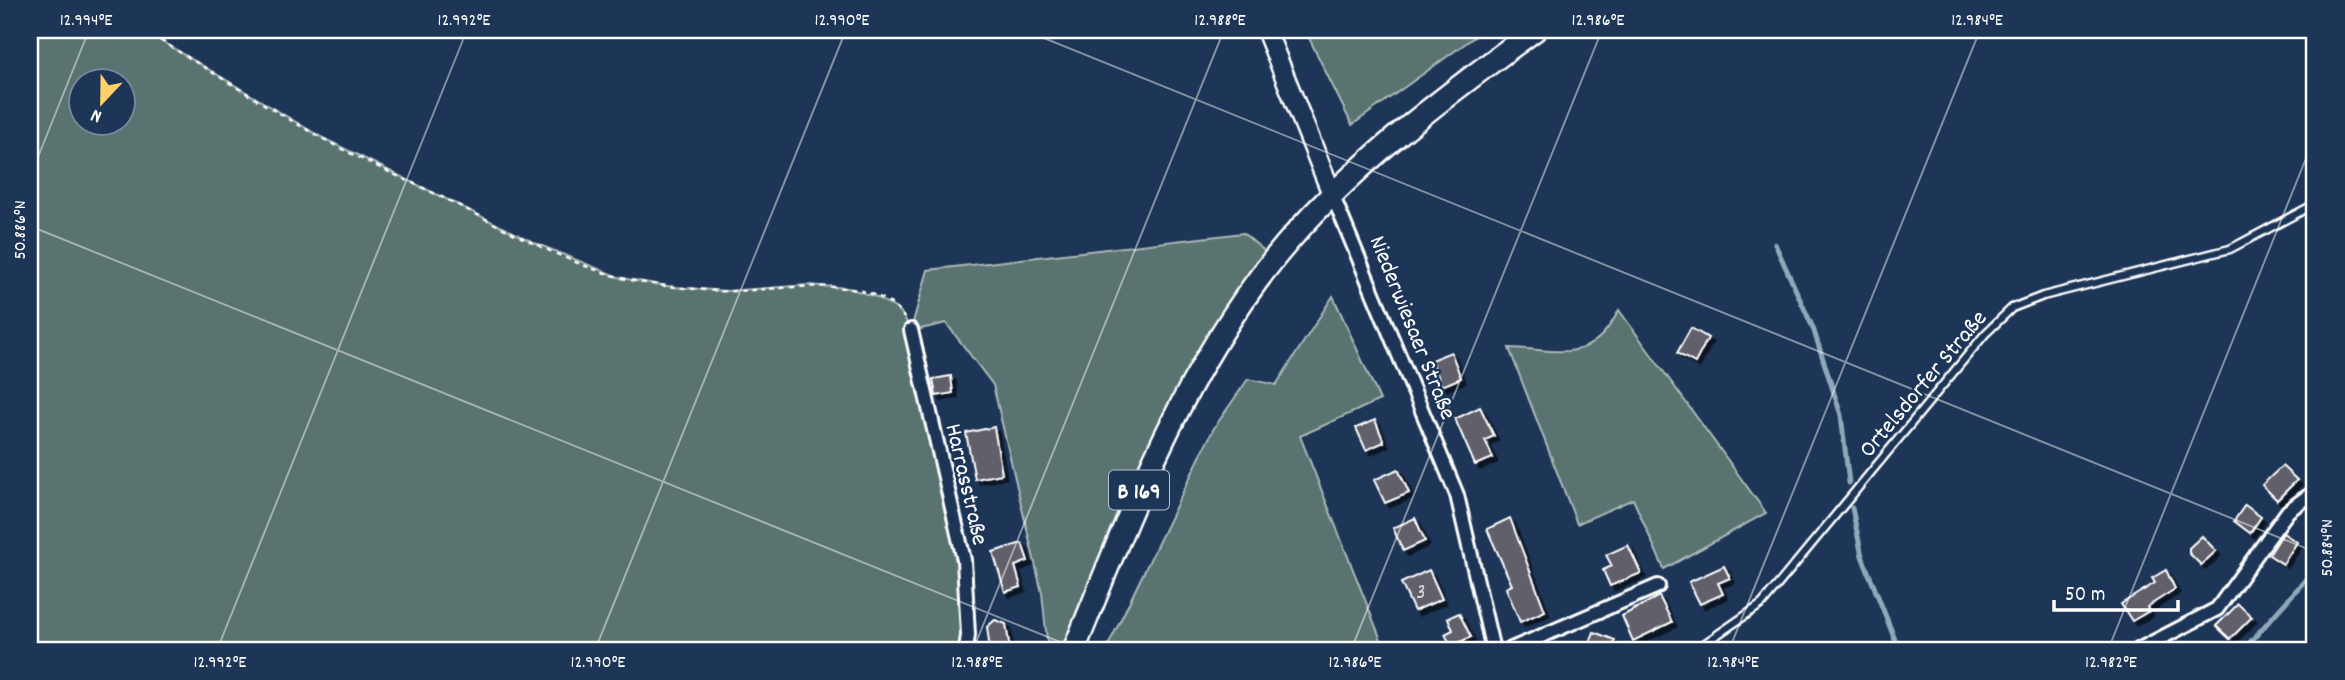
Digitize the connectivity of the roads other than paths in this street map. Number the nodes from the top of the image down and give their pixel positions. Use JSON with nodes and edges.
{"nodes":[{"id":1,"x":1266,"y":30,"type":"edge"},
{"id":2,"x":1535,"y":30,"type":"edge"},
{"id":3,"x":1332,"y":194,"type":"junction"},
{"id":4,"x":2315,"y":204,"type":"edge"},
{"id":5,"x":911,"y":330,"type":"road end"},
{"id":6,"x":2315,"y":491,"type":"edge"},
{"id":7,"x":1658,"y":586,"type":"dead end"},
{"id":8,"x":2142,"y":648,"type":"edge"},
{"id":9,"x":966,"y":650,"type":"edge"},
{"id":10,"x":1074,"y":650,"type":"edge"},
{"id":11,"x":1493,"y":650,"type":"edge"},
{"id":12,"x":1509,"y":650,"type":"edge"},
{"id":13,"x":1695,"y":650,"type":"edge"}],
"edges":[{"from":1,"to":3,"type":"main road","name":"Niederwiesaer Straße"},
{"from":2,"to":3,"type":"main road","number":"B 169"},
{"from":3,"to":10,"type":"main road","number":"B 169"},
{"from":3,"to":11,"type":"street","name":"Niederwiesaer Straße"},
{"from":4,"to":13,"type":"lane","name":"Ortelsdorfer Straße"},
{"from":5,"to":9,"type":"street","name":"Harrasstraße"},
{"from":6,"to":8,"type":"street"},
{"from":7,"to":12,"type":"street"}]}
